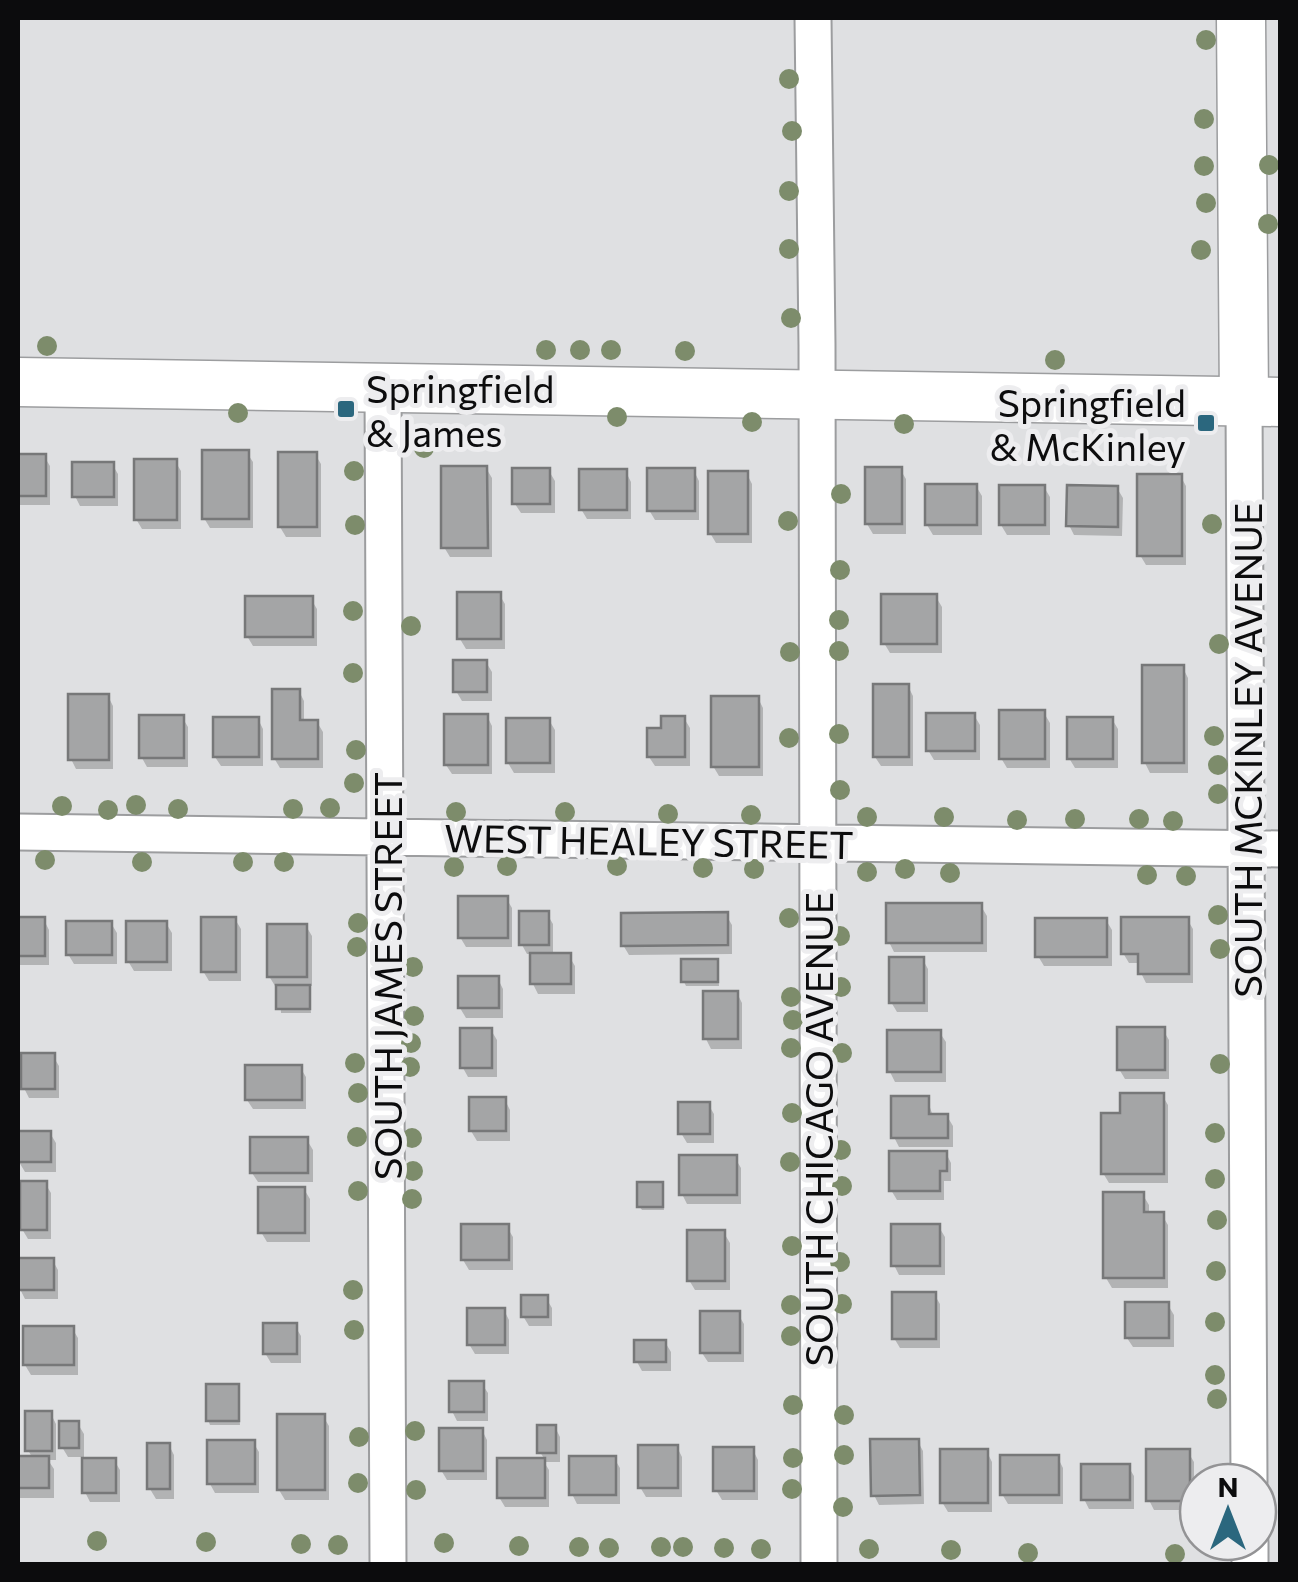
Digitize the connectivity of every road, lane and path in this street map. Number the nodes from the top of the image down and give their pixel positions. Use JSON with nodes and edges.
{"nodes":[{"id":1,"x":812,"y":18,"type":"edge"},
{"id":2,"x":1241,"y":18,"type":"edge"},
{"id":3,"x":18,"y":382,"type":"edge"},
{"id":4,"x":383,"y":387,"type":"junction"},
{"id":5,"x":816,"y":394,"type":"junction"},
{"id":6,"x":1262,"y":401,"type":"edge"},
{"id":7,"x":18,"y":832,"type":"edge"},
{"id":8,"x":385,"y":836,"type":"junction"},
{"id":9,"x":816,"y":842,"type":"junction"},
{"id":10,"x":1264,"y":849,"type":"edge"},
{"id":11,"x":1249,"y":1462,"type":"edge"},
{"id":12,"x":388,"y":1564,"type":"edge"},
{"id":13,"x":819,"y":1564,"type":"edge"}],
"edges":[{"from":1,"to":5,"type":"street","name":"SOUTH CHICAGO AVENUE"},
{"from":2,"to":6,"type":"main road","name":"SOUTH MCKINLEY AVENUE"},
{"from":3,"to":4,"type":"main road"},
{"from":4,"to":5,"type":"main road"},
{"from":4,"to":8,"type":"street","name":"SOUTH JAMES STREET"},
{"from":5,"to":6,"type":"main road"},
{"from":5,"to":9,"type":"street","name":"SOUTH CHICAGO AVENUE"},
{"from":6,"to":10,"type":"street","name":"SOUTH MCKINLEY AVENUE"},
{"from":7,"to":8,"type":"street","name":"WEST HEALEY STREET"},
{"from":8,"to":9,"type":"street","name":"WEST HEALEY STREET"},
{"from":8,"to":12,"type":"street","name":"SOUTH JAMES STREET"},
{"from":9,"to":10,"type":"street","name":"WEST HEALEY STREET"},
{"from":9,"to":13,"type":"street","name":"SOUTH CHICAGO AVENUE"},
{"from":10,"to":11,"type":"street","name":"SOUTH MCKINLEY AVENUE"}]}
